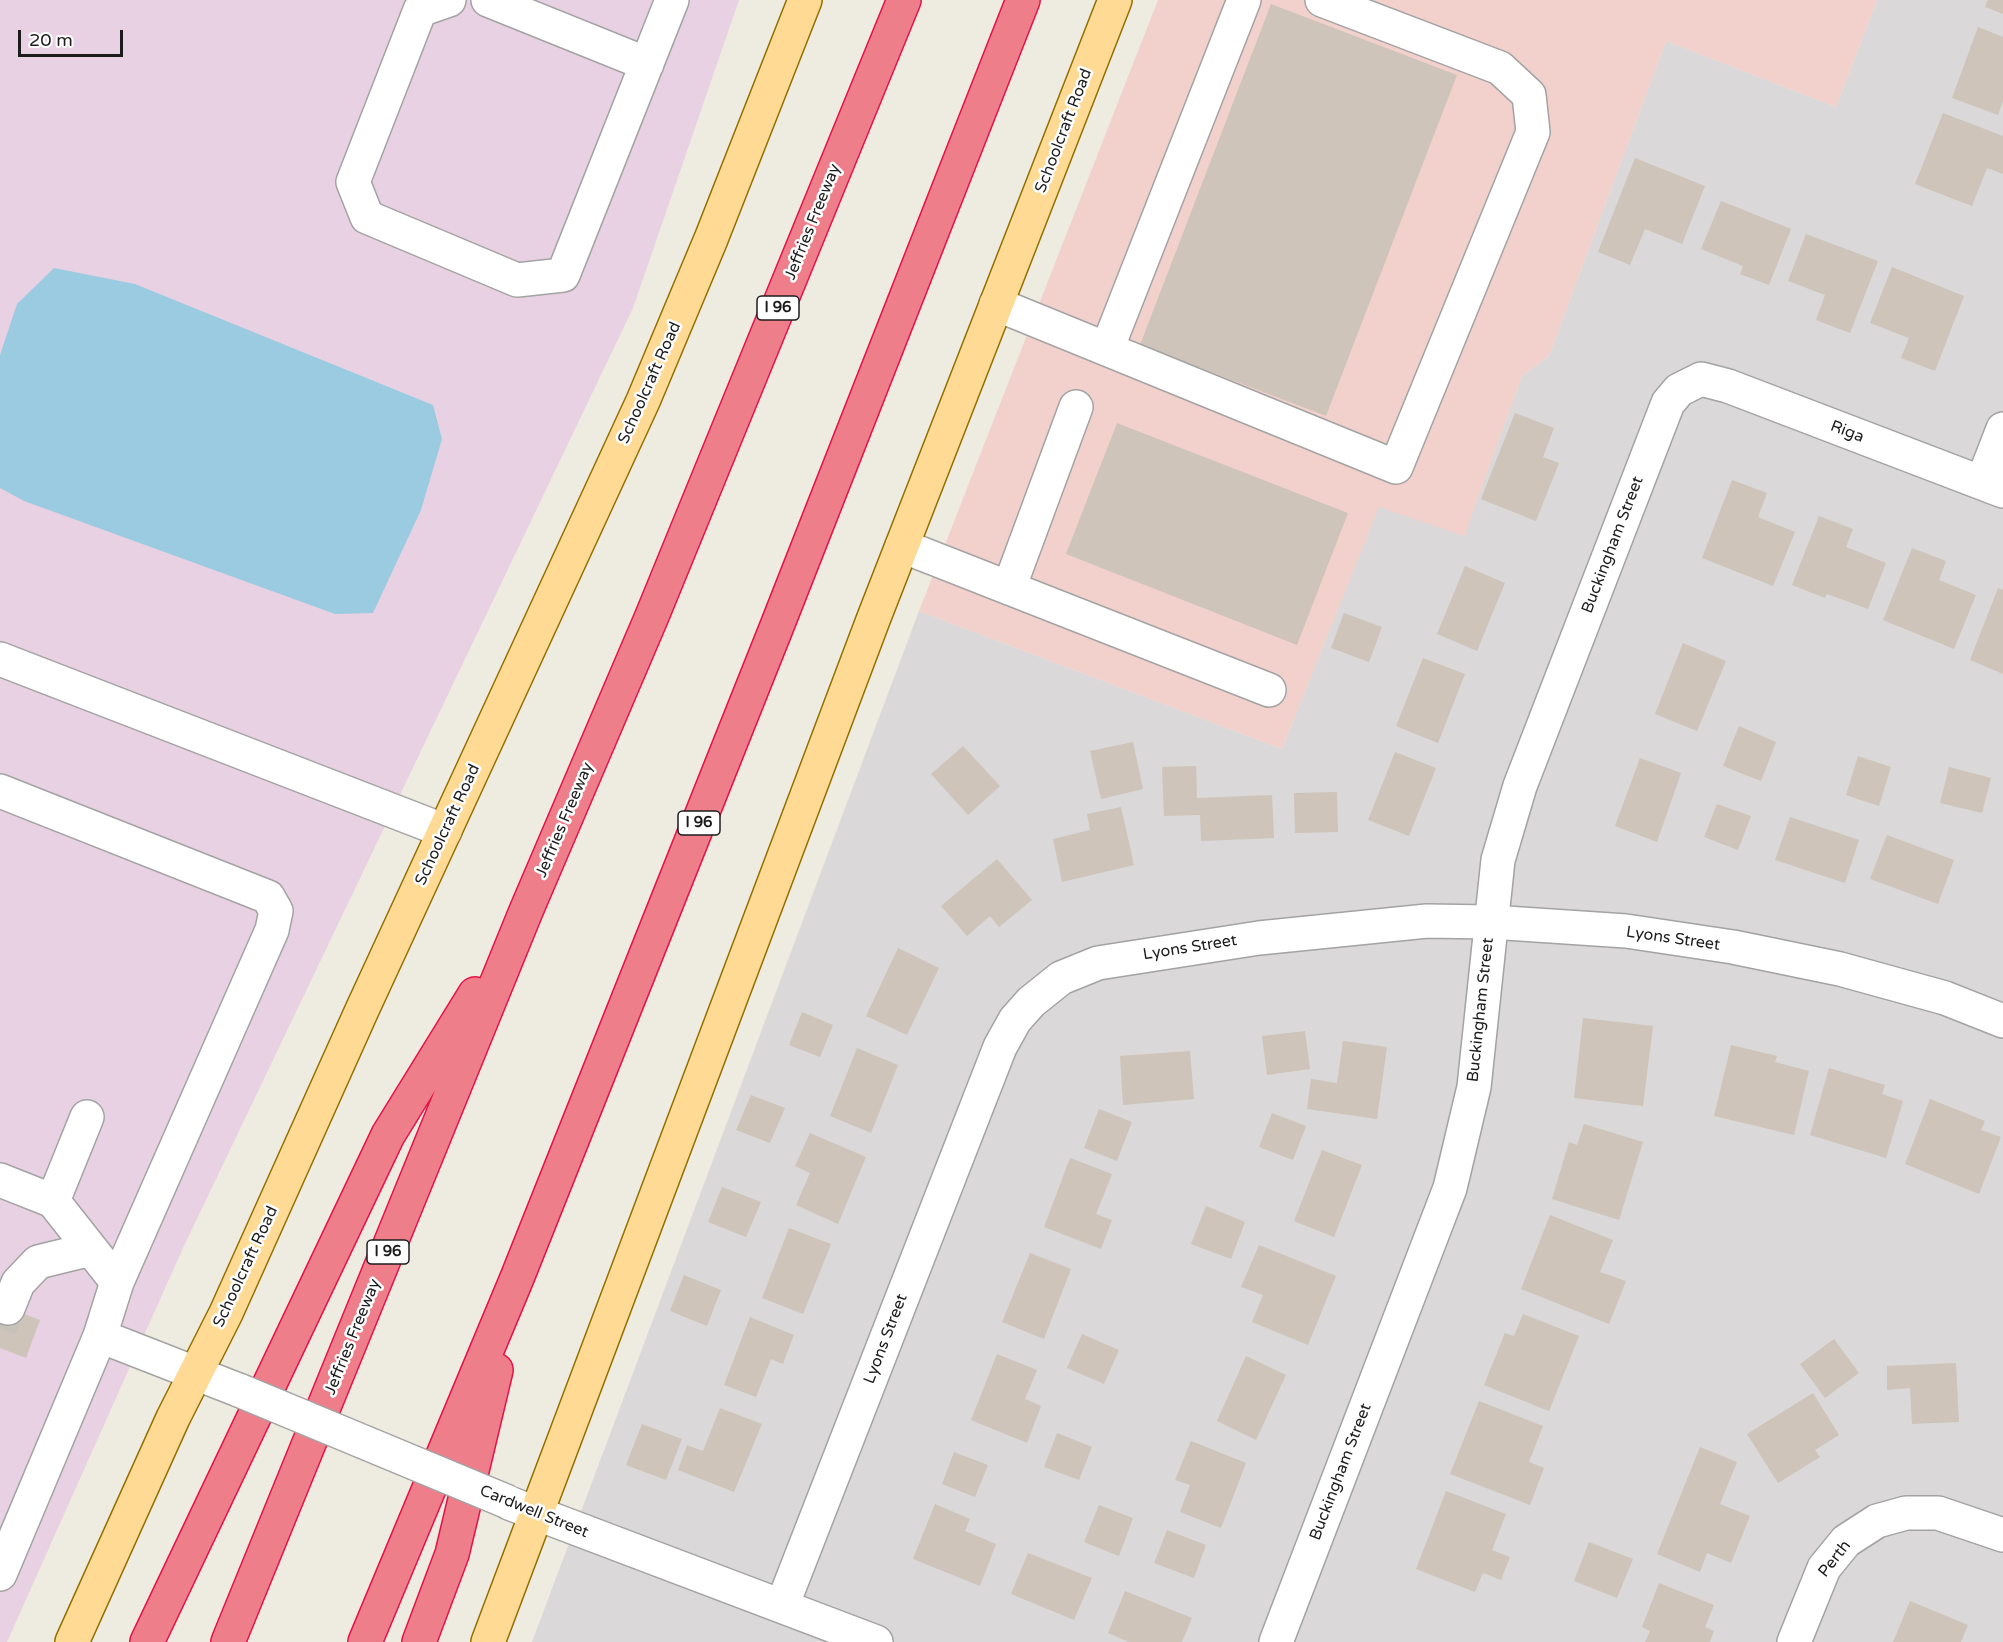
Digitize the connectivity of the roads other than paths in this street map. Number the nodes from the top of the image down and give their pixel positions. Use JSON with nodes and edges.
{"nodes":[{"id":1,"x":450,"y":0,"type":"edge"},
{"id":2,"x":488,"y":0,"type":"edge"},
{"id":3,"x":672,"y":0,"type":"edge"},
{"id":4,"x":805,"y":0,"type":"edge"},
{"id":5,"x":904,"y":0,"type":"edge"},
{"id":6,"x":1023,"y":0,"type":"edge"},
{"id":7,"x":1115,"y":0,"type":"edge"},
{"id":8,"x":1244,"y":0,"type":"edge"},
{"id":9,"x":1322,"y":0,"type":"edge"},
{"id":10,"x":647,"y":64,"type":"junction"},
{"id":11,"x":996,"y":304,"type":"junction"},
{"id":12,"x":1107,"y":349,"type":"junction"},
{"id":13,"x":1690,"y":385,"type":"joint"},
{"id":14,"x":1076,"y":407,"type":"dead end"},
{"id":15,"x":2003,"y":429,"type":"edge"},
{"id":16,"x":1993,"y":487,"type":"edge"},
{"id":17,"x":902,"y":546,"type":"junction"},
{"id":18,"x":1009,"y":588,"type":"junction"},
{"id":19,"x":0,"y":659,"type":"edge"},
{"id":20,"x":1269,"y":690,"type":"dead end"},
{"id":21,"x":0,"y":791,"type":"edge"},
{"id":22,"x":445,"y":831,"type":"junction"},
{"id":23,"x":526,"y":911,"type":"junction"},
{"id":24,"x":1491,"y":921,"type":"junction"},
{"id":25,"x":2003,"y":1021,"type":"edge"},
{"id":26,"x":87,"y":1117,"type":"dead end"},
{"id":27,"x":0,"y":1180,"type":"edge"},
{"id":28,"x":53,"y":1201,"type":"junction"},
{"id":29,"x":91,"y":1249,"type":"junction"},
{"id":30,"x":517,"y":1278,"type":"junction"},
{"id":31,"x":117,"y":1282,"type":"junction"},
{"id":32,"x":8,"y":1308,"type":"tunnel mouth"},
{"id":33,"x":100,"y":1336,"type":"junction"},
{"id":34,"x":196,"y":1372,"type":"junction"},
{"id":35,"x":538,"y":1514,"type":"junction"},
{"id":36,"x":2003,"y":1535,"type":"edge"},
{"id":37,"x":0,"y":1574,"type":"edge"},
{"id":38,"x":782,"y":1606,"type":"junction"},
{"id":39,"x":72,"y":1642,"type":"edge"},
{"id":40,"x":147,"y":1642,"type":"edge"},
{"id":41,"x":228,"y":1642,"type":"edge"},
{"id":42,"x":365,"y":1642,"type":"edge"},
{"id":43,"x":419,"y":1642,"type":"edge"},
{"id":44,"x":488,"y":1642,"type":"edge"},
{"id":45,"x":876,"y":1642,"type":"edge"},
{"id":46,"x":1276,"y":1642,"type":"edge"},
{"id":47,"x":1794,"y":1642,"type":"edge"}],
"edges":[{"from":1,"to":10,"type":"street"},
{"from":2,"to":10,"type":"street"},
{"from":3,"to":10,"type":"street"},
{"from":4,"to":22,"type":"main road","name":"Schoolcraft Road"},
{"from":5,"to":23,"type":"highway","name":"Jeffries Freeway","number":"I 96"},
{"from":6,"to":30,"type":"highway","number":"I 96"},
{"from":7,"to":11,"type":"main road","name":"Schoolcraft Road"},
{"from":8,"to":12,"type":"street"},
{"from":9,"to":12,"type":"street"},
{"from":11,"to":12,"type":"street"},
{"from":11,"to":17,"type":"main road","name":"Schoolcraft Road"},
{"from":13,"to":16,"type":"street","name":"Riga"},
{"from":13,"to":24,"type":"street","name":"Buckingham Street"},
{"from":14,"to":18,"type":"street"},
{"from":15,"to":16,"type":"street"},
{"from":17,"to":18,"type":"street"},
{"from":17,"to":35,"type":"main road","name":"Schoolcraft Road"},
{"from":18,"to":20,"type":"street"},
{"from":19,"to":22,"type":"street"},
{"from":21,"to":31,"type":"street"},
{"from":22,"to":34,"type":"main road","name":"Schoolcraft Road"},
{"from":23,"to":40,"type":"highway"},
{"from":23,"to":41,"type":"highway","name":"Jeffries Freeway","number":"I 96"},
{"from":24,"to":25,"type":"street","name":"Lyons Street"},
{"from":24,"to":38,"type":"street","name":"Lyons Street"},
{"from":24,"to":46,"type":"street","name":"Buckingham Street"},
{"from":26,"to":28,"type":"street"},
{"from":27,"to":28,"type":"street"},
{"from":28,"to":29,"type":"street"},
{"from":29,"to":31,"type":"street"},
{"from":29,"to":32,"type":"street"},
{"from":30,"to":42,"type":"highway","number":"I 96"},
{"from":30,"to":43,"type":"highway"},
{"from":31,"to":33,"type":"street"},
{"from":33,"to":34,"type":"street","name":"Cardwell Street"},
{"from":33,"to":37,"type":"street"},
{"from":34,"to":35,"type":"street","name":"Cardwell Street","bridge":true},
{"from":34,"to":39,"type":"main road","name":"Schoolcraft Road"},
{"from":35,"to":38,"type":"street","name":"Cardwell Street"},
{"from":35,"to":44,"type":"main road","name":"Schoolcraft Road"},
{"from":36,"to":47,"type":"street","name":"Perth"},
{"from":38,"to":45,"type":"street","name":"Cardwell Street"}]}
